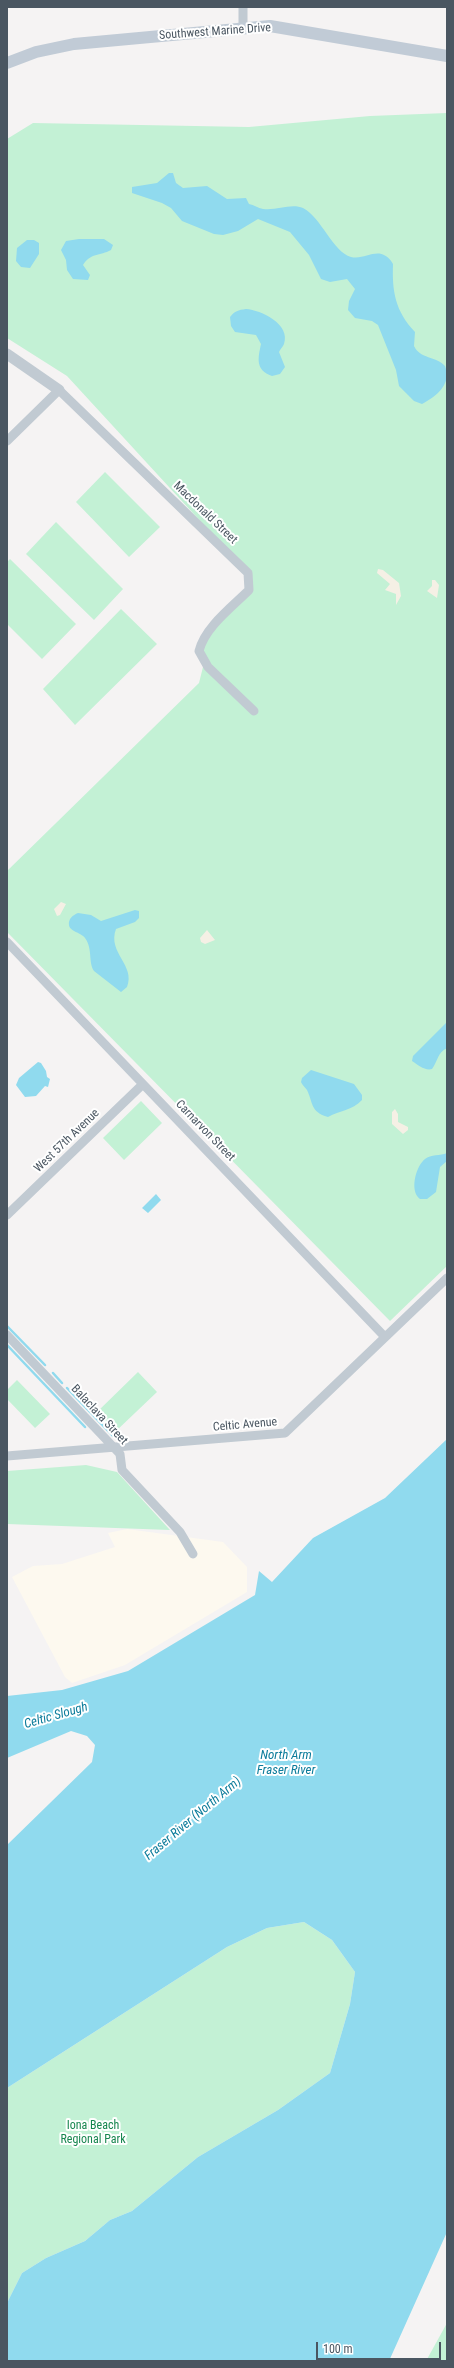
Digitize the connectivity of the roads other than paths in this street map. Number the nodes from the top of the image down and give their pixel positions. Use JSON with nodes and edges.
{"nodes":[{"id":1,"x":243,"y":7,"type":"edge"},
{"id":2,"x":244,"y":28,"type":"junction"},
{"id":3,"x":447,"y":56,"type":"edge"},
{"id":4,"x":7,"y":63,"type":"edge"},
{"id":5,"x":7,"y":354,"type":"edge"},
{"id":6,"x":59,"y":390,"type":"junction"},
{"id":7,"x":7,"y":441,"type":"edge"},
{"id":8,"x":254,"y":712,"type":"dead end"},
{"id":9,"x":7,"y":942,"type":"edge"},
{"id":10,"x":143,"y":1084,"type":"junction"},
{"id":11,"x":7,"y":1215,"type":"edge"},
{"id":12,"x":447,"y":1278,"type":"edge"},
{"id":13,"x":7,"y":1335,"type":"edge"},
{"id":14,"x":384,"y":1337,"type":"junction"},
{"id":15,"x":114,"y":1447,"type":"junction"},
{"id":16,"x":7,"y":1456,"type":"edge"},
{"id":17,"x":193,"y":1554,"type":"dead end"}],
"edges":[{"from":1,"to":2,"type":"street"},
{"from":2,"to":3,"type":"main road","name":"Southwest Marine Drive"},
{"from":2,"to":4,"type":"main road","name":"Southwest Marine Drive"},
{"from":5,"to":6,"type":"street","name":"Macdonald Street"},
{"from":6,"to":7,"type":"street"},
{"from":6,"to":8,"type":"street","name":"Macdonald Street"},
{"from":9,"to":10,"type":"street","name":"Carnarvon Street"},
{"from":10,"to":11,"type":"street","name":"West 57th Avenue"},
{"from":10,"to":14,"type":"street","name":"Carnarvon Street"},
{"from":12,"to":14,"type":"street","name":"Celtic Avenue"},
{"from":13,"to":15,"type":"street","name":"Balaclava Street"},
{"from":14,"to":15,"type":"street","name":"Celtic Avenue"},
{"from":15,"to":16,"type":"street","name":"Celtic Avenue"},
{"from":15,"to":17,"type":"street","name":"Balaclava Street"}]}
